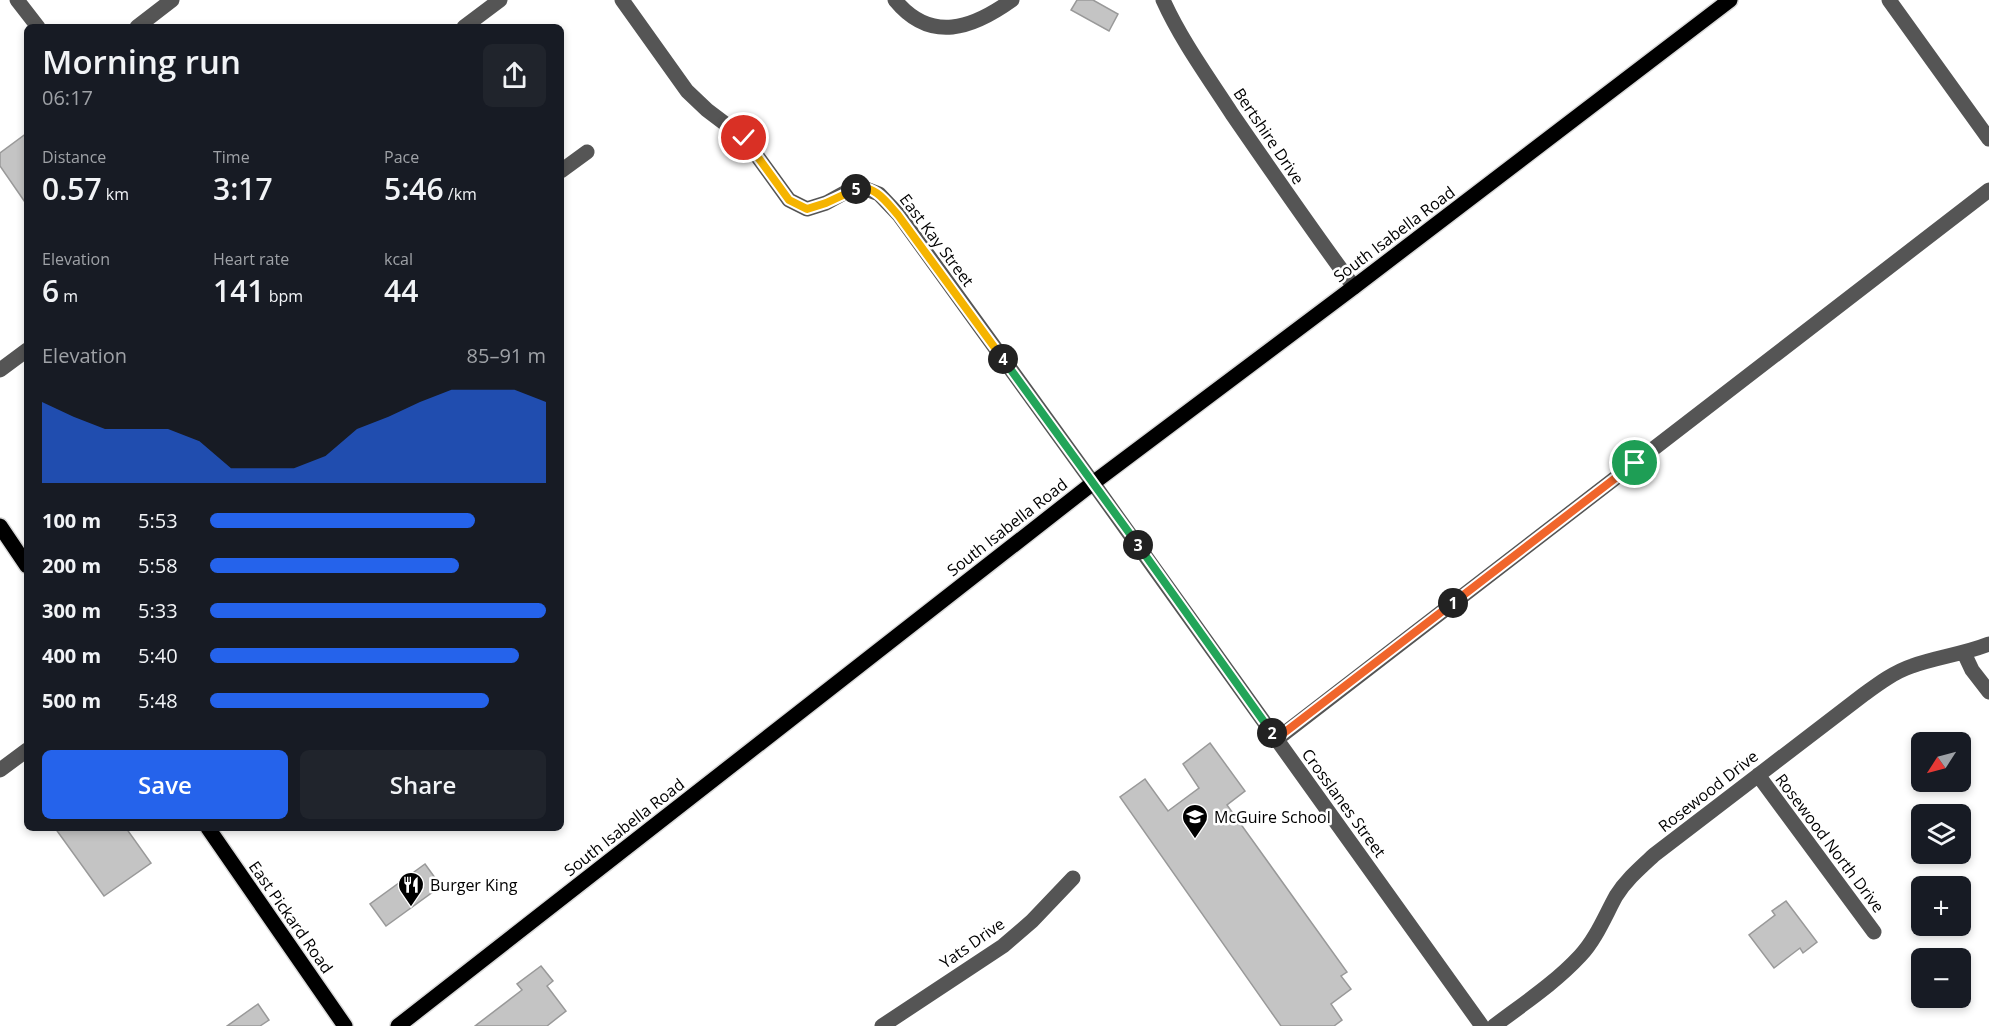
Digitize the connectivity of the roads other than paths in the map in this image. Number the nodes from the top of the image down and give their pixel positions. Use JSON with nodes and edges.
{"nodes":[{"id":1,"x":17,"y":0,"type":"edge"},
{"id":2,"x":172,"y":0,"type":"edge"},
{"id":3,"x":500,"y":0,"type":"edge"},
{"id":4,"x":622,"y":0,"type":"edge"},
{"id":5,"x":895,"y":0,"type":"edge"},
{"id":6,"x":1012,"y":0,"type":"edge"},
{"id":7,"x":1163,"y":0,"type":"edge"},
{"id":8,"x":1730,"y":0,"type":"edge"},
{"id":9,"x":1888,"y":0,"type":"edge"},
{"id":10,"x":36,"y":24,"type":"edge"},
{"id":11,"x":141,"y":24,"type":"edge"},
{"id":12,"x":468,"y":24,"type":"edge"},
{"id":13,"x":1989,"y":139,"type":"edge"},
{"id":14,"x":587,"y":152,"type":"dead end"},
{"id":15,"x":564,"y":169,"type":"edge"},
{"id":16,"x":1989,"y":190,"type":"edge"},
{"id":17,"x":1354,"y":287,"type":"junction"},
{"id":18,"x":24,"y":352,"type":"edge"},
{"id":19,"x":0,"y":370,"type":"edge"},
{"id":20,"x":1093,"y":483,"type":"junction"},
{"id":21,"x":0,"y":526,"type":"edge"},
{"id":22,"x":24,"y":562,"type":"edge"},
{"id":23,"x":1989,"y":644,"type":"edge"},
{"id":24,"x":1964,"y":653,"type":"junction"},
{"id":25,"x":1989,"y":693,"type":"edge"},
{"id":26,"x":1276,"y":739,"type":"junction"},
{"id":27,"x":24,"y":752,"type":"edge"},
{"id":28,"x":0,"y":770,"type":"edge"},
{"id":29,"x":1758,"y":775,"type":"junction"},
{"id":30,"x":210,"y":831,"type":"edge"},
{"id":31,"x":1073,"y":878,"type":"dead end"},
{"id":32,"x":1874,"y":932,"type":"dead end"},
{"id":33,"x":345,"y":1026,"type":"edge"},
{"id":34,"x":398,"y":1026,"type":"edge"},
{"id":35,"x":882,"y":1026,"type":"edge"},
{"id":36,"x":1482,"y":1026,"type":"edge"},
{"id":37,"x":1494,"y":1026,"type":"edge"}],
"edges":[{"from":1,"to":10,"type":"street"},
{"from":2,"to":11,"type":"street"},
{"from":3,"to":12,"type":"street"},
{"from":4,"to":20,"type":"street","name":"East Kay Street"},
{"from":5,"to":6,"type":"street"},
{"from":7,"to":17,"type":"street","name":"Bertshire Drive"},
{"from":8,"to":17,"type":"main road","name":"South Isabella Road"},
{"from":9,"to":13,"type":"street"},
{"from":14,"to":15,"type":"street"},
{"from":16,"to":26,"type":"street"},
{"from":17,"to":20,"type":"main road","name":"South Isabella Road"},
{"from":18,"to":19,"type":"street"},
{"from":20,"to":26,"type":"street","name":"Crosslanes Street"},
{"from":20,"to":34,"type":"main road","name":"South Isabella Road"},
{"from":21,"to":22,"type":"main road"},
{"from":23,"to":24,"type":"street","name":"Rosewood Drive"},
{"from":24,"to":25,"type":"street"},
{"from":24,"to":29,"type":"street","name":"Rosewood Drive"},
{"from":26,"to":36,"type":"street","name":"Crosslanes Street"},
{"from":27,"to":28,"type":"street"},
{"from":29,"to":32,"type":"street","name":"Rosewood North Drive"},
{"from":29,"to":37,"type":"street","name":"Rosewood Drive"},
{"from":30,"to":33,"type":"main road","name":"East Pickard Road"},
{"from":31,"to":35,"type":"street","name":"Yats Drive"}]}
